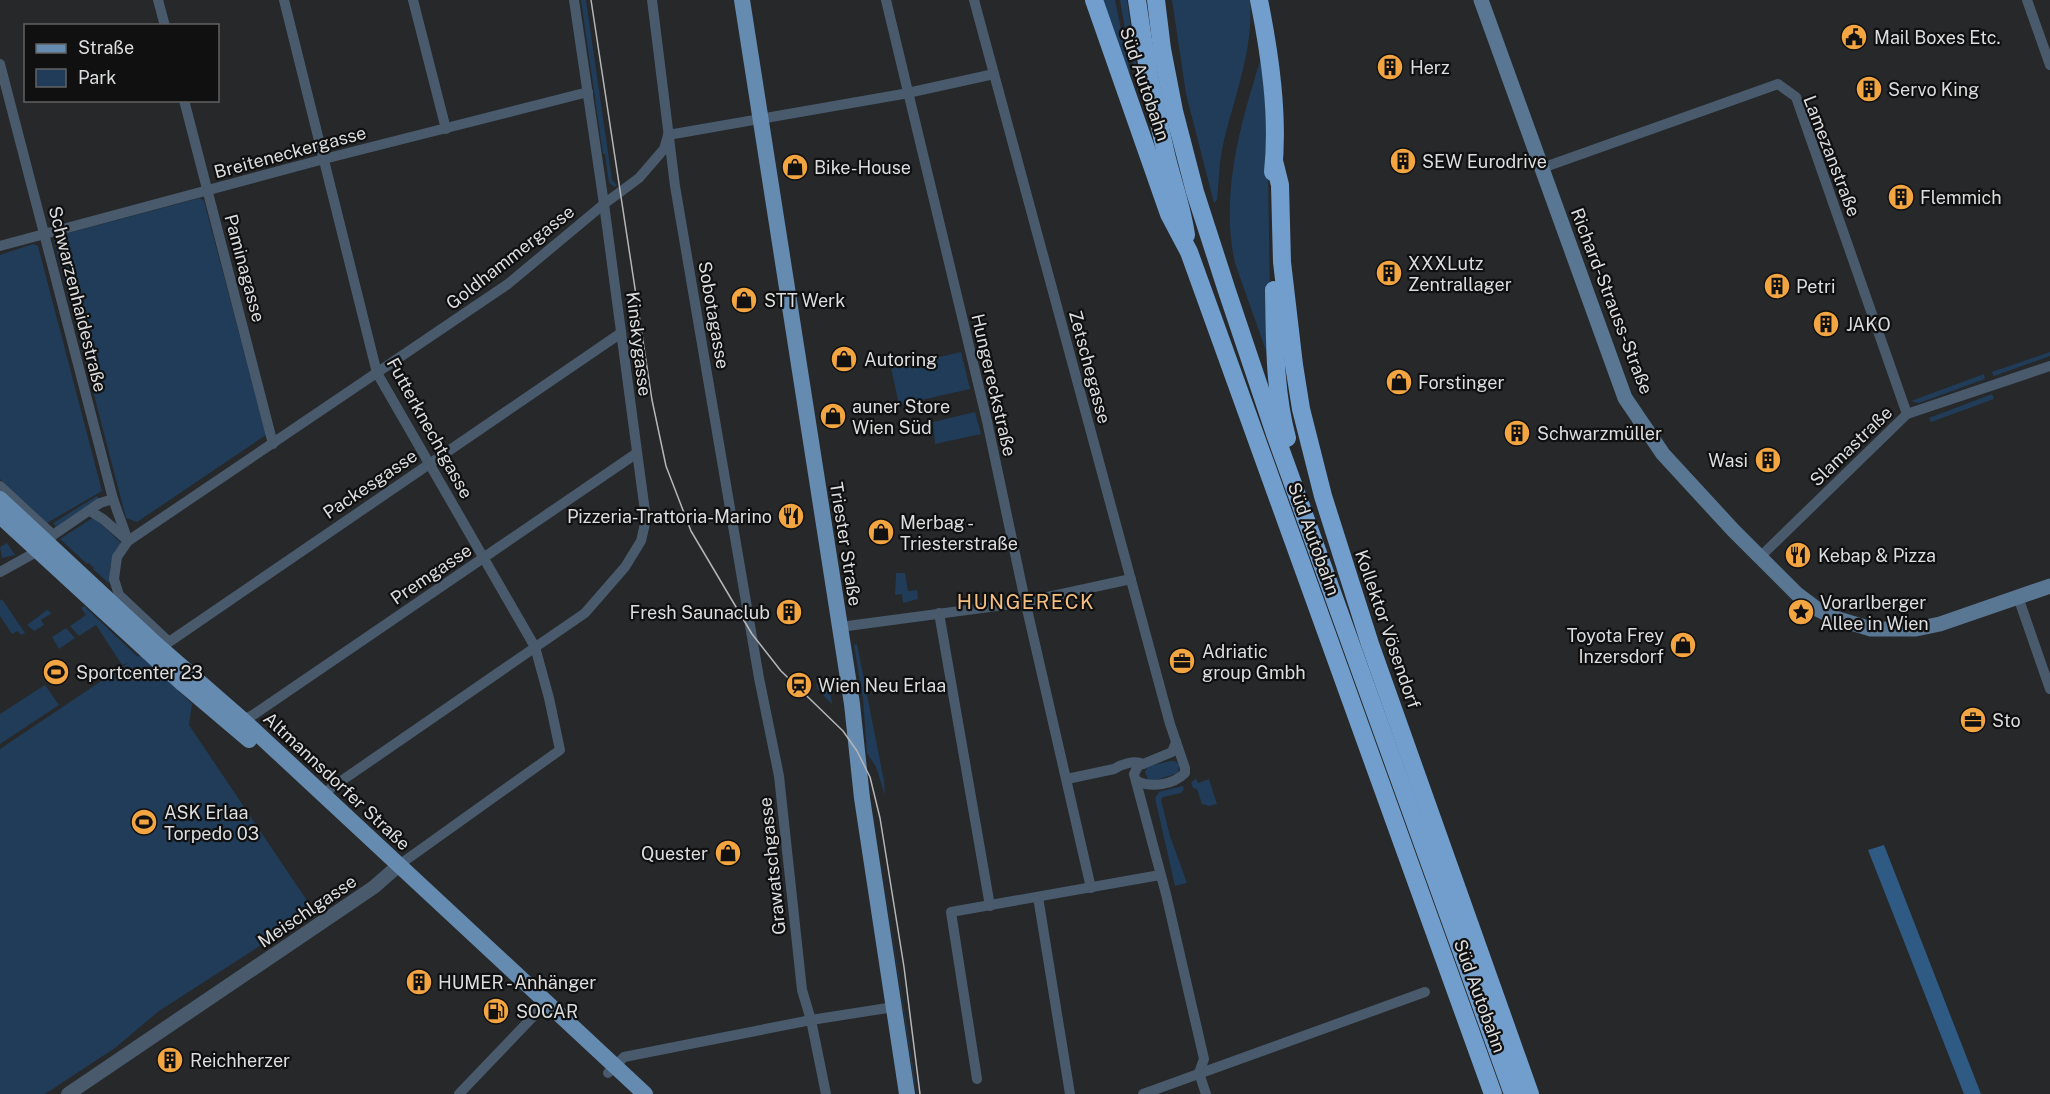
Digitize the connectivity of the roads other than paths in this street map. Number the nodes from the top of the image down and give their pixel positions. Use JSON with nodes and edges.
{"nodes":[{"id":1,"x":158,"y":0,"type":"edge"},
{"id":2,"x":284,"y":0,"type":"edge"},
{"id":3,"x":413,"y":0,"type":"edge"},
{"id":4,"x":574,"y":0,"type":"edge"},
{"id":5,"x":652,"y":0,"type":"edge"},
{"id":6,"x":742,"y":0,"type":"edge"},
{"id":7,"x":886,"y":0,"type":"edge"},
{"id":8,"x":974,"y":0,"type":"edge"},
{"id":9,"x":1094,"y":0,"type":"edge"},
{"id":10,"x":1137,"y":0,"type":"edge"},
{"id":11,"x":1156,"y":0,"type":"edge"},
{"id":12,"x":1259,"y":0,"type":"edge"},
{"id":13,"x":1481,"y":0,"type":"edge"},
{"id":14,"x":2027,"y":0,"type":"edge"},
{"id":15,"x":164,"y":24,"type":"edge"},
{"id":16,"x":0,"y":64,"type":"edge"},
{"id":17,"x":2050,"y":65,"type":"edge"},
{"id":18,"x":994,"y":74,"type":"junction"},
{"id":19,"x":588,"y":92,"type":"junction"},
{"id":20,"x":908,"y":93,"type":"junction"},
{"id":21,"x":185,"y":102,"type":"edge"},
{"id":22,"x":760,"y":118,"type":"junction"},
{"id":23,"x":446,"y":129,"type":"junction"},
{"id":24,"x":668,"y":135,"type":"junction"},
{"id":25,"x":324,"y":159,"type":"junction"},
{"id":26,"x":1274,"y":161,"type":"junction"},
{"id":27,"x":1542,"y":168,"type":"junction"},
{"id":28,"x":208,"y":190,"type":"junction"},
{"id":29,"x":604,"y":204,"type":"junction"},
{"id":30,"x":44,"y":233,"type":"junction"},
{"id":31,"x":0,"y":246,"type":"edge"},
{"id":32,"x":1189,"y":252,"type":"junction"},
{"id":33,"x":621,"y":333,"type":"junction"},
{"id":34,"x":2050,"y":366,"type":"edge"},
{"id":35,"x":377,"y":373,"type":"junction"},
{"id":36,"x":1907,"y":414,"type":"junction"},
{"id":37,"x":273,"y":444,"type":"junction"},
{"id":38,"x":637,"y":453,"type":"junction"},
{"id":39,"x":429,"y":464,"type":"junction"},
{"id":40,"x":0,"y":486,"type":"edge"},
{"id":41,"x":0,"y":499,"type":"edge"},
{"id":42,"x":113,"y":499,"type":"junction"},
{"id":43,"x":93,"y":513,"type":"junction"},
{"id":44,"x":1304,"y":513,"type":"junction"},
{"id":45,"x":0,"y":516,"type":"edge"},
{"id":46,"x":128,"y":541,"type":"junction"},
{"id":47,"x":46,"y":543,"type":"junction"},
{"id":48,"x":1761,"y":556,"type":"junction"},
{"id":49,"x":483,"y":558,"type":"junction"},
{"id":50,"x":1,"y":569,"type":"edge"},
{"id":51,"x":1131,"y":579,"type":"junction"},
{"id":52,"x":2050,"y":586,"type":"edge"},
{"id":53,"x":2018,"y":597,"type":"junction"},
{"id":54,"x":1025,"y":602,"type":"junction"},
{"id":55,"x":939,"y":613,"type":"junction"},
{"id":56,"x":840,"y":627,"type":"junction"},
{"id":57,"x":752,"y":634,"type":"joint"},
{"id":58,"x":535,"y":647,"type":"junction"},
{"id":59,"x":2050,"y":689,"type":"edge"},
{"id":60,"x":243,"y":720,"type":"junction"},
{"id":61,"x":1176,"y":742,"type":"junction"},
{"id":62,"x":560,"y":750,"type":"joint"},
{"id":63,"x":1143,"y":764,"type":"junction"},
{"id":64,"x":1114,"y":769,"type":"junction"},
{"id":65,"x":1136,"y":778,"type":"junction"},
{"id":66,"x":1067,"y":779,"type":"junction"},
{"id":67,"x":1152,"y":786,"type":"junction"},
{"id":68,"x":324,"y":795,"type":"junction"},
{"id":69,"x":1144,"y":810,"type":"junction"},
{"id":70,"x":396,"y":869,"type":"junction"},
{"id":71,"x":1160,"y":875,"type":"junction"},
{"id":72,"x":1091,"y":888,"type":"junction"},
{"id":73,"x":1038,"y":897,"type":"junction"},
{"id":74,"x":990,"y":906,"type":"junction"},
{"id":75,"x":1425,"y":992,"type":"dead end"},
{"id":76,"x":544,"y":1006,"type":"junction"},
{"id":77,"x":894,"y":1007,"type":"junction"},
{"id":78,"x":812,"y":1020,"type":"junction"},
{"id":79,"x":612,"y":1070,"type":"junction"},
{"id":80,"x":1199,"y":1072,"type":"junction"},
{"id":81,"x":977,"y":1079,"type":"dead end"},
{"id":82,"x":68,"y":1094,"type":"edge"},
{"id":83,"x":459,"y":1094,"type":"edge"},
{"id":84,"x":630,"y":1094,"type":"edge"},
{"id":85,"x":645,"y":1094,"type":"edge"},
{"id":86,"x":826,"y":1094,"type":"edge"},
{"id":87,"x":907,"y":1094,"type":"edge"},
{"id":88,"x":1070,"y":1094,"type":"edge"},
{"id":89,"x":1143,"y":1094,"type":"edge"},
{"id":90,"x":1206,"y":1094,"type":"edge"},
{"id":91,"x":1492,"y":1094,"type":"edge"},
{"id":92,"x":1513,"y":1094,"type":"edge"},
{"id":93,"x":1530,"y":1094,"type":"edge"}],
"edges":[{"from":1,"to":15,"type":"street"},
{"from":2,"to":25,"type":"street","name":"Futterknechtgasse"},
{"from":3,"to":23,"type":"street"},
{"from":4,"to":19,"type":"street","name":"Kinskygasse"},
{"from":5,"to":24,"type":"street","name":"Sobotagasse"},
{"from":6,"to":22,"type":"main road","name":"Triester Straße"},
{"from":7,"to":20,"type":"street","name":"Hungereckstraße"},
{"from":8,"to":18,"type":"street","name":"Zetschegasse"},
{"from":9,"to":32,"type":"highway","name":"Süd Autobahn"},
{"from":10,"to":32,"type":"highway"},
{"from":11,"to":44,"type":"highway"},
{"from":12,"to":26,"type":"highway"},
{"from":13,"to":27,"type":"main road","name":"Richard-Strauss-Straße"},
{"from":14,"to":17,"type":"street"},
{"from":16,"to":30,"type":"street","name":"Schwarzenhaidestraße"},
{"from":18,"to":20,"type":"street"},
{"from":18,"to":51,"type":"street","name":"Zetschegasse"},
{"from":19,"to":23,"type":"street","name":"Breiteneckergasse"},
{"from":19,"to":29,"type":"street","name":"Kinskygasse"},
{"from":20,"to":22,"type":"street"},
{"from":20,"to":54,"type":"street","name":"Hungereckstraße"},
{"from":21,"to":28,"type":"street","name":"Paminagasse"},
{"from":22,"to":24,"type":"street"},
{"from":22,"to":56,"type":"main road","name":"Triester Straße"},
{"from":23,"to":25,"type":"street","name":"Breiteneckergasse"},
{"from":24,"to":29,"type":"street","name":"Goldhammergasse"},
{"from":24,"to":57,"type":"street","name":"Sobotagasse"},
{"from":25,"to":28,"type":"street","name":"Breiteneckergasse"},
{"from":25,"to":35,"type":"street","name":"Futterknechtgasse"},
{"from":26,"to":44,"type":"highway"},
{"from":26,"to":93,"type":"highway","name":"Kollektor Vösendorf"},
{"from":27,"to":36,"type":"street","name":"Lamezanstraße"},
{"from":27,"to":48,"type":"main road","name":"Richard-Strauss-Straße"},
{"from":28,"to":30,"type":"street","name":"Breiteneckergasse"},
{"from":28,"to":37,"type":"street","name":"Paminagasse"},
{"from":29,"to":33,"type":"street","name":"Kinskygasse"},
{"from":29,"to":35,"type":"street","name":"Goldhammergasse"},
{"from":30,"to":31,"type":"street","name":"Breiteneckergasse"},
{"from":30,"to":42,"type":"street","name":"Schwarzenhaidestraße"},
{"from":32,"to":91,"type":"highway","name":"Süd Autobahn"},
{"from":33,"to":38,"type":"street","name":"Kinskygasse"},
{"from":33,"to":39,"type":"street","name":"Packesgasse"},
{"from":34,"to":36,"type":"street","name":"Slamastraße"},
{"from":35,"to":37,"type":"street","name":"Goldhammergasse"},
{"from":35,"to":39,"type":"street","name":"Futterknechtgasse"},
{"from":36,"to":48,"type":"street","name":"Slamastraße"},
{"from":37,"to":46,"type":"street","name":"Goldhammergasse"},
{"from":38,"to":49,"type":"street","name":"Premgasse"},
{"from":38,"to":58,"type":"street","name":"Kinskygasse"},
{"from":39,"to":46,"type":"street","name":"Packesgasse"},
{"from":39,"to":49,"type":"street","name":"Futterknechtgasse"},
{"from":40,"to":47,"type":"street","name":"Altmannsdorfer Straße"},
{"from":41,"to":47,"type":"main road","name":"Altmannsdorfer Straße"},
{"from":42,"to":43,"type":"street"},
{"from":42,"to":46,"type":"street","name":"Schwarzenhaidestraße"},
{"from":43,"to":46,"type":"street"},
{"from":43,"to":47,"type":"street"},
{"from":44,"to":92,"type":"highway","name":"Süd Autobahn"},
{"from":45,"to":47,"type":"main road","name":"Altmannsdorfer Straße"},
{"from":47,"to":50,"type":"street"},
{"from":47,"to":60,"type":"main road","name":"Altmannsdorfer Straße"},
{"from":47,"to":70,"type":"main road","name":"Altmannsdorfer Straße"},
{"from":48,"to":53,"type":"main road","name":"Richard-Strauss-Straße"},
{"from":49,"to":58,"type":"street","name":"Futterknechtgasse"},
{"from":49,"to":60,"type":"street","name":"Premgasse"},
{"from":51,"to":54,"type":"street"},
{"from":51,"to":61,"type":"street","name":"Zetschegasse"},
{"from":52,"to":53,"type":"main road","name":"Richard-Strauss-Straße"},
{"from":53,"to":59,"type":"street"},
{"from":54,"to":55,"type":"street"},
{"from":54,"to":66,"type":"street","name":"Hungereckstraße"},
{"from":55,"to":56,"type":"street"},
{"from":55,"to":74,"type":"street"},
{"from":56,"to":77,"type":"main road","name":"Triester Straße"},
{"from":57,"to":78,"type":"street","name":"Grawatschgasse"},
{"from":58,"to":62,"type":"street","name":"Futterknechtgasse"},
{"from":58,"to":68,"type":"street","name":"Kinskygasse"},
{"from":60,"to":68,"type":"main road","name":"Altmannsdorfer Straße"},
{"from":61,"to":63,"type":"street"},
{"from":61,"to":67,"type":"street","name":"Zetschegasse"},
{"from":62,"to":70,"type":"street","name":"Meischlgasse"},
{"from":63,"to":64,"type":"street"},
{"from":63,"to":65,"type":"street"},
{"from":64,"to":65,"type":"street"},
{"from":64,"to":66,"type":"street"},
{"from":65,"to":67,"type":"street"},
{"from":65,"to":69,"type":"street"},
{"from":66,"to":72,"type":"street","name":"Hungereckstraße"},
{"from":67,"to":69,"type":"street"},
{"from":68,"to":70,"type":"main road","name":"Altmannsdorfer Straße"},
{"from":69,"to":71,"type":"street"},
{"from":70,"to":76,"type":"main road","name":"Altmannsdorfer Straße"},
{"from":70,"to":82,"type":"street","name":"Meischlgasse"},
{"from":71,"to":72,"type":"street"},
{"from":71,"to":80,"type":"street"},
{"from":72,"to":73,"type":"street"},
{"from":73,"to":74,"type":"street"},
{"from":73,"to":88,"type":"street"},
{"from":74,"to":81,"type":"street"},
{"from":75,"to":80,"type":"street"},
{"from":76,"to":79,"type":"main road","name":"Altmannsdorfer Straße"},
{"from":76,"to":83,"type":"street"},
{"from":77,"to":78,"type":"street"},
{"from":77,"to":87,"type":"main road","name":"Triester Straße"},
{"from":78,"to":79,"type":"street"},
{"from":78,"to":86,"type":"street","name":"Grawatschgasse"},
{"from":79,"to":84,"type":"main road","name":"Altmannsdorfer Straße"},
{"from":79,"to":85,"type":"main road","name":"Altmannsdorfer Straße"},
{"from":80,"to":89,"type":"street"},
{"from":80,"to":90,"type":"street"}]}
